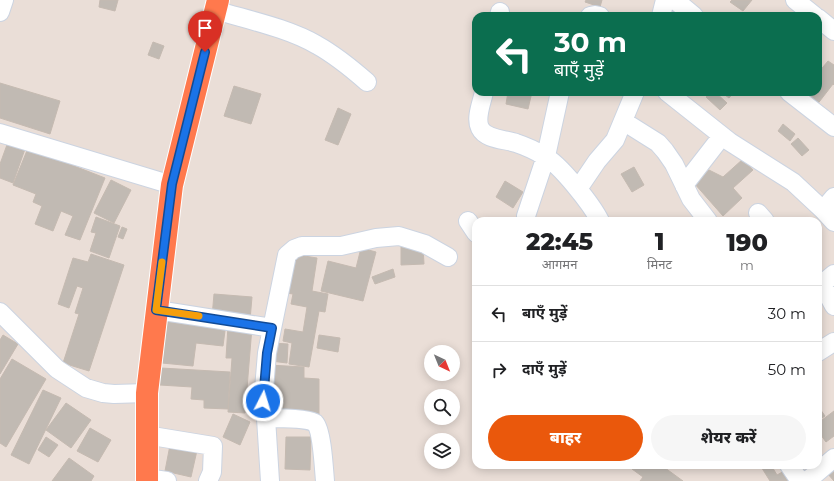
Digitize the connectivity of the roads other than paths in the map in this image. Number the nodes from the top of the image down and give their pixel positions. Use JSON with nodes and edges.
{"nodes":[{"id":1,"x":4,"y":0,"type":"edge"},
{"id":2,"x":665,"y":0,"type":"edge"},
{"id":3,"x":675,"y":0,"type":"edge"},
{"id":4,"x":795,"y":0,"type":"edge"},
{"id":5,"x":216,"y":5,"type":"edge"},
{"id":6,"x":0,"y":12,"type":"edge"},
{"id":7,"x":662,"y":12,"type":"edge"},
{"id":8,"x":689,"y":12,"type":"edge"},
{"id":9,"x":810,"y":12,"type":"edge"},
{"id":10,"x":822,"y":21,"type":"edge"},
{"id":11,"x":834,"y":31,"type":"edge"},
{"id":12,"x":367,"y":82,"type":"dead end"},
{"id":13,"x":483,"y":96,"type":"edge"},
{"id":14,"x":559,"y":96,"type":"edge"},
{"id":15,"x":633,"y":96,"type":"edge"},
{"id":16,"x":672,"y":96,"type":"edge"},
{"id":17,"x":794,"y":96,"type":"edge"},
{"id":18,"x":623,"y":121,"type":"junction"},
{"id":19,"x":834,"y":127,"type":"edge"},
{"id":20,"x":0,"y":133,"type":"edge"},
{"id":21,"x":722,"y":136,"type":"junction"},
{"id":22,"x":546,"y":156,"type":"junction"},
{"id":23,"x":172,"y":184,"type":"junction"},
{"id":24,"x":684,"y":184,"type":"junction"},
{"id":25,"x":578,"y":189,"type":"junction"},
{"id":26,"x":830,"y":210,"type":"edge"},
{"id":27,"x":526,"y":216,"type":"dead end"},
{"id":28,"x":598,"y":217,"type":"edge"},
{"id":29,"x":705,"y":217,"type":"edge"},
{"id":30,"x":448,"y":257,"type":"dead end"},
{"id":31,"x":823,"y":281,"type":"edge"},
{"id":32,"x":834,"y":306,"type":"edge"},
{"id":33,"x":156,"y":310,"type":"junction"},
{"id":34,"x":0,"y":312,"type":"edge"},
{"id":35,"x":272,"y":328,"type":"junction"},
{"id":36,"x":834,"y":342,"type":"edge"},
{"id":37,"x":822,"y":350,"type":"edge"},
{"id":38,"x":147,"y":393,"type":"junction"},
{"id":39,"x":266,"y":418,"type":"junction"},
{"id":40,"x":146,"y":435,"type":"junction"},
{"id":41,"x":834,"y":458,"type":"edge"},
{"id":42,"x":822,"y":468,"type":"edge"},
{"id":43,"x":792,"y":469,"type":"edge"},
{"id":44,"x":821,"y":469,"type":"edge"},
{"id":45,"x":146,"y":479,"type":"edge"},
{"id":46,"x":168,"y":481,"type":"edge"},
{"id":47,"x":208,"y":481,"type":"edge"},
{"id":48,"x":270,"y":481,"type":"edge"},
{"id":49,"x":325,"y":481,"type":"edge"},
{"id":50,"x":800,"y":481,"type":"edge"},
{"id":51,"x":807,"y":481,"type":"edge"}],
"edges":[{"from":1,"to":6,"type":"street"},
{"from":2,"to":7,"type":"street"},
{"from":3,"to":8,"type":"street"},
{"from":4,"to":9,"type":"street"},
{"from":5,"to":12,"type":"street"},
{"from":5,"to":23,"type":"highway"},
{"from":10,"to":11,"type":"street"},
{"from":13,"to":22,"type":"street"},
{"from":14,"to":22,"type":"street"},
{"from":15,"to":18,"type":"street"},
{"from":16,"to":21,"type":"street"},
{"from":17,"to":19,"type":"street"},
{"from":18,"to":24,"type":"street"},
{"from":18,"to":25,"type":"street"},
{"from":20,"to":23,"type":"street"},
{"from":21,"to":24,"type":"street"},
{"from":21,"to":26,"type":"street"},
{"from":22,"to":25,"type":"street"},
{"from":22,"to":27,"type":"street"},
{"from":23,"to":33,"type":"highway"},
{"from":24,"to":29,"type":"street"},
{"from":25,"to":28,"type":"street"},
{"from":30,"to":35,"type":"street"},
{"from":31,"to":32,"type":"street"},
{"from":33,"to":35,"type":"street"},
{"from":33,"to":38,"type":"highway"},
{"from":34,"to":38,"type":"street"},
{"from":35,"to":39,"type":"street"},
{"from":36,"to":37,"type":"street"},
{"from":38,"to":40,"type":"highway"},
{"from":39,"to":48,"type":"street"},
{"from":39,"to":49,"type":"street"},
{"from":40,"to":45,"type":"highway"},
{"from":40,"to":47,"type":"street"},
{"from":41,"to":42,"type":"street"},
{"from":43,"to":50,"type":"street"},
{"from":44,"to":51,"type":"street"},
{"from":45,"to":46,"type":"street"}]}
